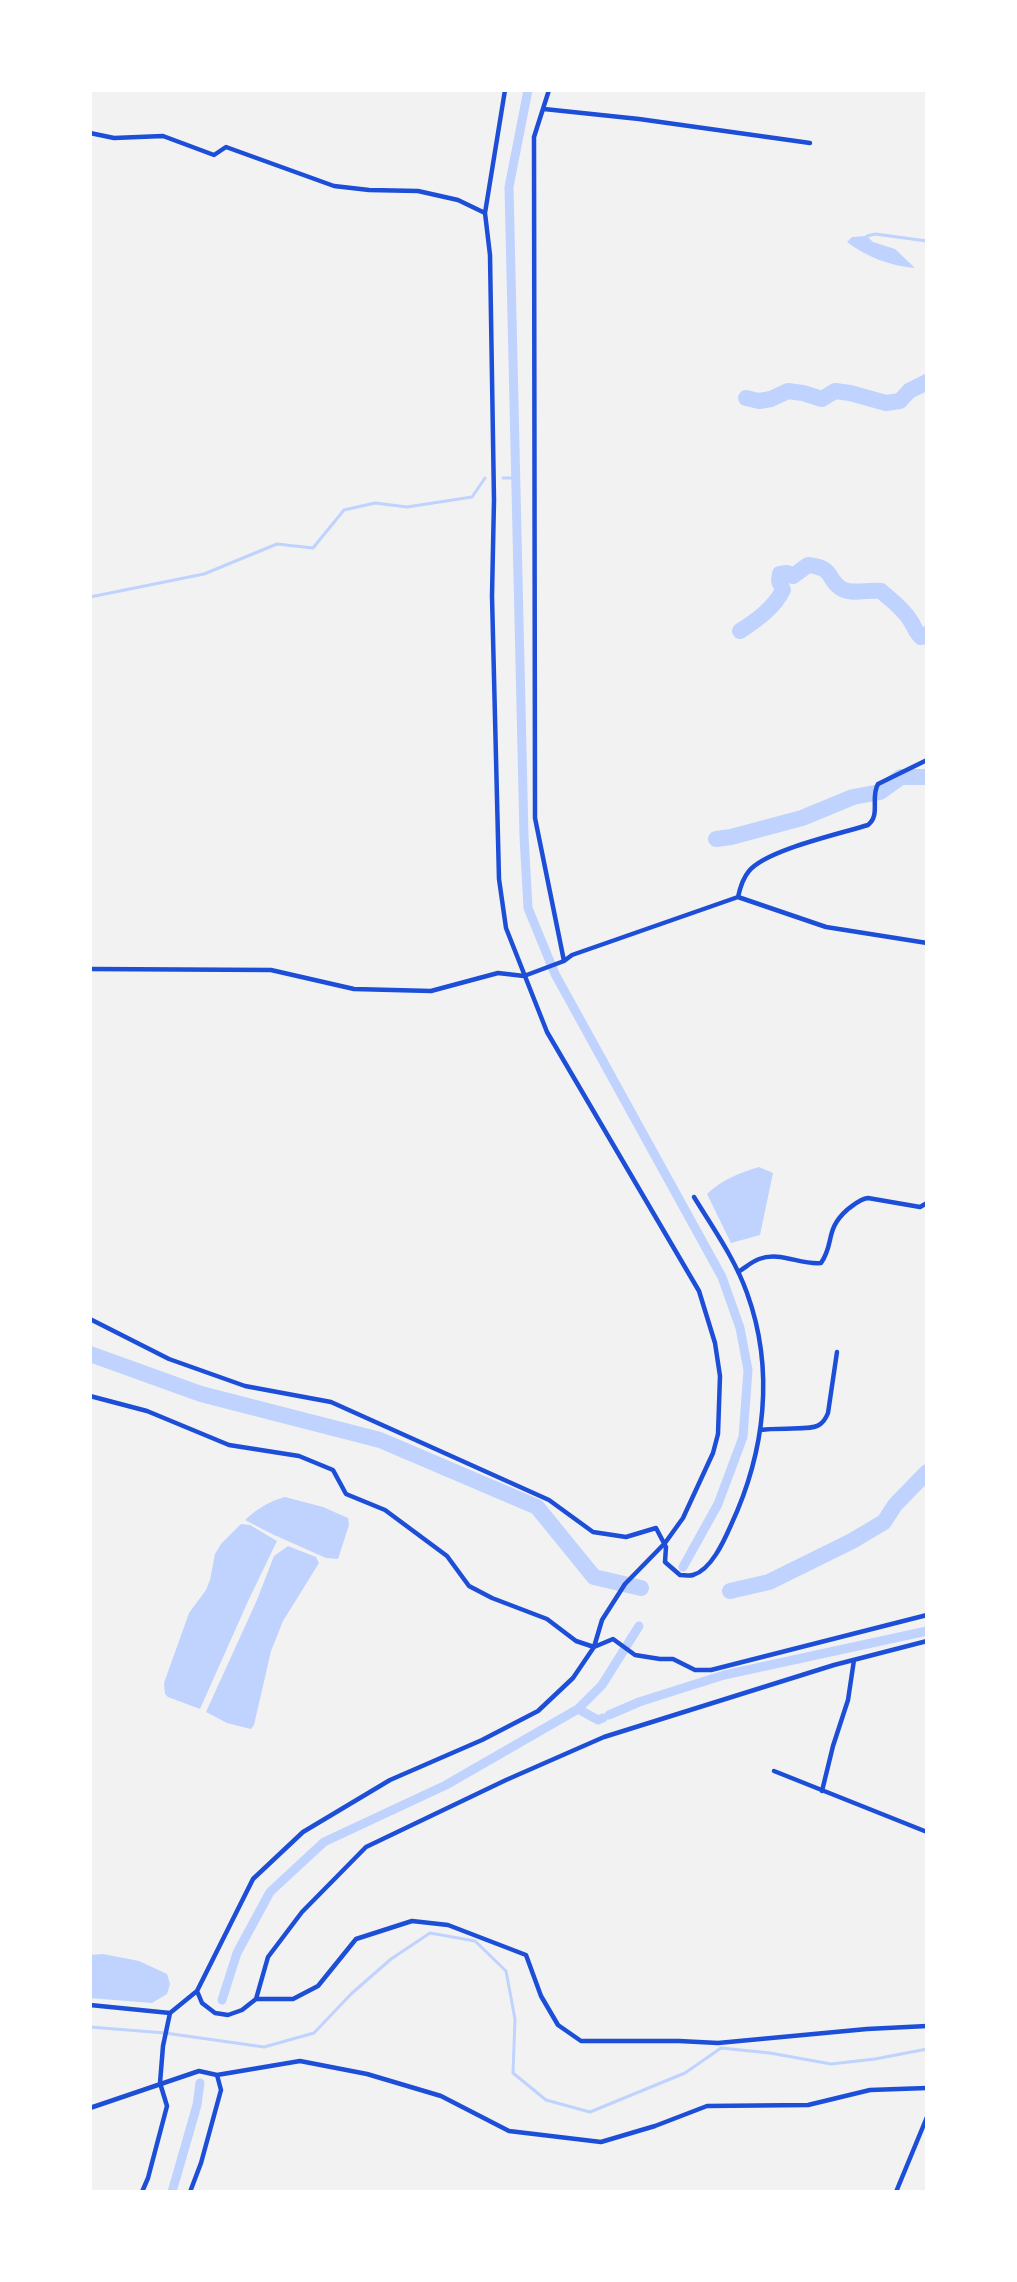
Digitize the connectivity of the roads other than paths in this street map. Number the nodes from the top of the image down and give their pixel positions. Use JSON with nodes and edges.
{"nodes":[{"id":1,"x":505,"y":90,"type":"edge"},
{"id":2,"x":549,"y":90,"type":"edge"},
{"id":3,"x":544,"y":109,"type":"junction"},
{"id":4,"x":90,"y":133,"type":"edge"},
{"id":5,"x":810,"y":143,"type":"dead end"},
{"id":6,"x":485,"y":213,"type":"junction"},
{"id":7,"x":927,"y":760,"type":"edge"},
{"id":8,"x":738,"y":897,"type":"junction"},
{"id":9,"x":927,"y":944,"type":"edge"},
{"id":10,"x":564,"y":962,"type":"junction"},
{"id":11,"x":90,"y":969,"type":"edge"},
{"id":12,"x":524,"y":976,"type":"junction"},
{"id":13,"x":694,"y":1197,"type":"dead end"},
{"id":14,"x":927,"y":1203,"type":"edge"},
{"id":15,"x":738,"y":1272,"type":"junction"},
{"id":16,"x":90,"y":1319,"type":"edge"},
{"id":17,"x":837,"y":1352,"type":"dead end"},
{"id":18,"x":90,"y":1396,"type":"edge"},
{"id":19,"x":761,"y":1430,"type":"junction"},
{"id":20,"x":664,"y":1543,"type":"junction"},
{"id":21,"x":927,"y":1615,"type":"edge"},
{"id":22,"x":927,"y":1641,"type":"edge"},
{"id":23,"x":594,"y":1647,"type":"junction"},
{"id":24,"x":854,"y":1660,"type":"junction"},
{"id":25,"x":774,"y":1772,"type":"dead end"},
{"id":26,"x":822,"y":1791,"type":"junction"},
{"id":27,"x":927,"y":1832,"type":"edge"},
{"id":28,"x":197,"y":1991,"type":"junction"},
{"id":29,"x":256,"y":1999,"type":"junction"},
{"id":30,"x":90,"y":2005,"type":"edge"},
{"id":31,"x":170,"y":2013,"type":"junction"},
{"id":32,"x":927,"y":2026,"type":"edge"},
{"id":33,"x":217,"y":2075,"type":"junction"},
{"id":34,"x":160,"y":2083,"type":"junction"},
{"id":35,"x":927,"y":2088,"type":"edge"},
{"id":36,"x":90,"y":2108,"type":"edge"},
{"id":37,"x":927,"y":2117,"type":"edge"},
{"id":38,"x":142,"y":2192,"type":"edge"},
{"id":39,"x":190,"y":2192,"type":"edge"},
{"id":40,"x":896,"y":2192,"type":"edge"}],
"edges":[{"from":1,"to":6,"type":"street"},
{"from":2,"to":3,"type":"street"},
{"from":3,"to":5,"type":"street"},
{"from":3,"to":10,"type":"street"},
{"from":4,"to":6,"type":"street"},
{"from":6,"to":12,"type":"street"},
{"from":7,"to":8,"type":"street"},
{"from":8,"to":9,"type":"street"},
{"from":8,"to":10,"type":"street"},
{"from":10,"to":12,"type":"street"},
{"from":11,"to":12,"type":"street"},
{"from":12,"to":20,"type":"street"},
{"from":13,"to":15,"type":"street"},
{"from":14,"to":15,"type":"street"},
{"from":15,"to":19,"type":"street"},
{"from":16,"to":20,"type":"street"},
{"from":17,"to":19,"type":"street"},
{"from":18,"to":23,"type":"street"},
{"from":19,"to":20,"type":"street"},
{"from":20,"to":23,"type":"street"},
{"from":21,"to":23,"type":"street"},
{"from":22,"to":24,"type":"street"},
{"from":23,"to":28,"type":"street"},
{"from":24,"to":26,"type":"street"},
{"from":24,"to":29,"type":"street"},
{"from":25,"to":26,"type":"street"},
{"from":26,"to":27,"type":"street"},
{"from":28,"to":29,"type":"street"},
{"from":28,"to":31,"type":"street"},
{"from":29,"to":32,"type":"street"},
{"from":30,"to":31,"type":"street"},
{"from":31,"to":34,"type":"street"},
{"from":33,"to":34,"type":"street"},
{"from":33,"to":35,"type":"street"},
{"from":33,"to":39,"type":"street"},
{"from":34,"to":36,"type":"street"},
{"from":34,"to":38,"type":"street"},
{"from":37,"to":40,"type":"street"}]}
